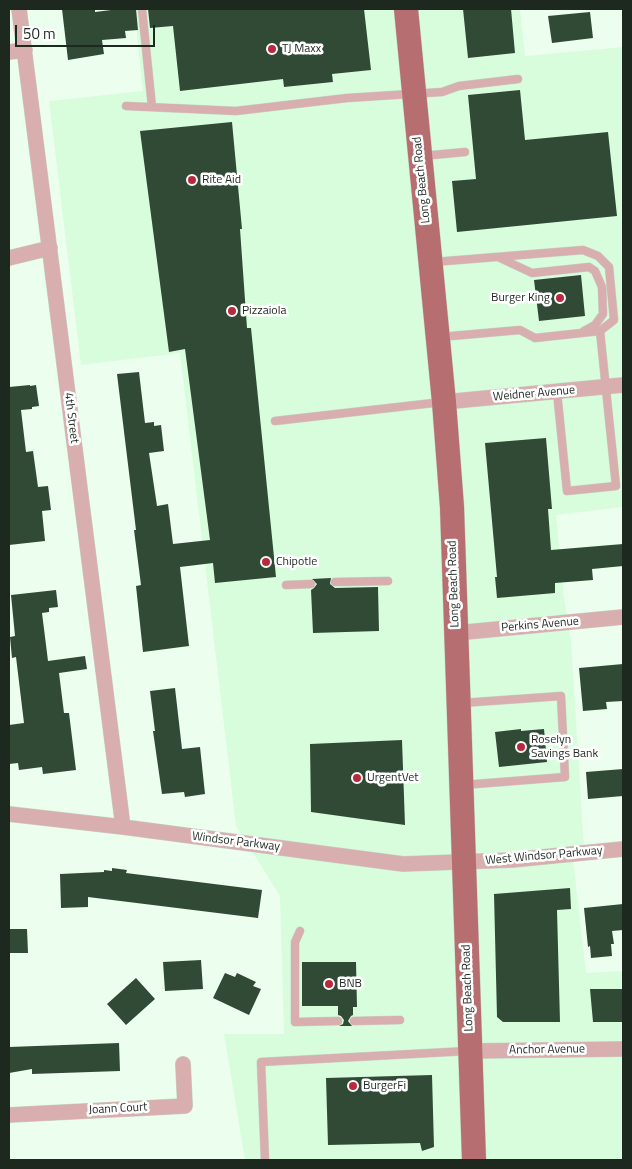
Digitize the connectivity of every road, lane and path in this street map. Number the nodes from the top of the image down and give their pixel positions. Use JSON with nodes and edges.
{"nodes":[{"id":1,"x":19,"y":9,"type":"edge"},
{"id":2,"x":142,"y":9,"type":"edge"},
{"id":3,"x":406,"y":9,"type":"edge"},
{"id":4,"x":25,"y":50,"type":"junction"},
{"id":5,"x":9,"y":52,"type":"edge"},
{"id":6,"x":518,"y":80,"type":"dead end"},
{"id":7,"x":414,"y":95,"type":"junction"},
{"id":8,"x":126,"y":106,"type":"dead end"},
{"id":9,"x":152,"y":107,"type":"junction"},
{"id":10,"x":465,"y":152,"type":"dead end"},
{"id":11,"x":420,"y":156,"type":"junction"},
{"id":12,"x":50,"y":248,"type":"junction"},
{"id":13,"x":498,"y":257,"type":"junction"},
{"id":14,"x":9,"y":258,"type":"edge"},
{"id":15,"x":430,"y":262,"type":"junction"},
{"id":16,"x":600,"y":331,"type":"junction"},
{"id":17,"x":580,"y":334,"type":"junction"},
{"id":18,"x":438,"y":337,"type":"junction"},
{"id":19,"x":623,"y":385,"type":"edge"},
{"id":20,"x":605,"y":387,"type":"junction"},
{"id":21,"x":557,"y":392,"type":"junction"},
{"id":22,"x":444,"y":402,"type":"junction"},
{"id":23,"x":275,"y":421,"type":"dead end"},
{"id":24,"x":388,"y":581,"type":"dead end"},
{"id":25,"x":335,"y":582,"type":"dead end"},
{"id":26,"x":311,"y":584,"type":"dead end"},
{"id":27,"x":286,"y":585,"type":"dead end"},
{"id":28,"x":623,"y":617,"type":"edge"},
{"id":29,"x":456,"y":632,"type":"junction"},
{"id":30,"x":458,"y":703,"type":"junction"},
{"id":31,"x":461,"y":786,"type":"junction"},
{"id":32,"x":9,"y":814,"type":"edge"},
{"id":33,"x":123,"y":827,"type":"junction"},
{"id":34,"x":623,"y":849,"type":"edge"},
{"id":35,"x":464,"y":862,"type":"junction"},
{"id":36,"x":300,"y":931,"type":"dead end"},
{"id":37,"x":400,"y":1020,"type":"dead end"},
{"id":38,"x":338,"y":1021,"type":"dead end"},
{"id":39,"x":354,"y":1021,"type":"dead end"},
{"id":40,"x":623,"y":1049,"type":"edge"},
{"id":41,"x":471,"y":1051,"type":"junction"},
{"id":42,"x":183,"y":1064,"type":"dead end"},
{"id":43,"x":9,"y":1114,"type":"edge"},
{"id":44,"x":265,"y":1160,"type":"edge"},
{"id":45,"x":474,"y":1160,"type":"edge"}],
"edges":[{"from":1,"to":4,"type":"street","name":"4th Street"},
{"from":2,"to":9,"type":"lane"},
{"from":3,"to":7,"type":"main road","name":"Long Beach Road"},
{"from":4,"to":5,"type":"street"},
{"from":4,"to":12,"type":"street","name":"4th Street"},
{"from":6,"to":7,"type":"lane"},
{"from":7,"to":9,"type":"lane"},
{"from":7,"to":11,"type":"main road","name":"Long Beach Road"},
{"from":8,"to":9,"type":"lane"},
{"from":10,"to":11,"type":"lane"},
{"from":11,"to":15,"type":"main road","name":"Long Beach Road"},
{"from":12,"to":14,"type":"street"},
{"from":12,"to":33,"type":"street","name":"4th Street"},
{"from":13,"to":15,"type":"lane"},
{"from":13,"to":16,"type":"lane"},
{"from":13,"to":17,"type":"lane"},
{"from":15,"to":18,"type":"main road","name":"Long Beach Road"},
{"from":16,"to":17,"type":"lane"},
{"from":16,"to":20,"type":"lane"},
{"from":17,"to":18,"type":"lane"},
{"from":18,"to":22,"type":"main road","name":"Long Beach Road"},
{"from":19,"to":20,"type":"street","name":"Weidner Avenue"},
{"from":20,"to":21,"type":"street","name":"Weidner Avenue"},
{"from":20,"to":21,"type":"lane"},
{"from":21,"to":22,"type":"street","name":"Weidner Avenue"},
{"from":22,"to":23,"type":"lane"},
{"from":22,"to":29,"type":"main road","name":"Long Beach Road"},
{"from":24,"to":25,"type":"lane"},
{"from":26,"to":27,"type":"lane"},
{"from":28,"to":29,"type":"street","name":"Perkins Avenue"},
{"from":29,"to":30,"type":"main road","name":"Long Beach Road"},
{"from":30,"to":31,"type":"main road","name":"Long Beach Road"},
{"from":30,"to":31,"type":"lane"},
{"from":31,"to":35,"type":"main road","name":"Long Beach Road"},
{"from":32,"to":33,"type":"street","name":"Windsor Parkway"},
{"from":33,"to":35,"type":"street","name":"Windsor Parkway"},
{"from":34,"to":35,"type":"street","name":"West Windsor Parkway"},
{"from":35,"to":41,"type":"main road","name":"Long Beach Road"},
{"from":36,"to":38,"type":"lane"},
{"from":37,"to":39,"type":"lane"},
{"from":40,"to":41,"type":"street","name":"Anchor Avenue"},
{"from":41,"to":44,"type":"lane"},
{"from":41,"to":45,"type":"main road","name":"Long Beach Road"},
{"from":42,"to":43,"type":"street","name":"Joann Court"}]}
